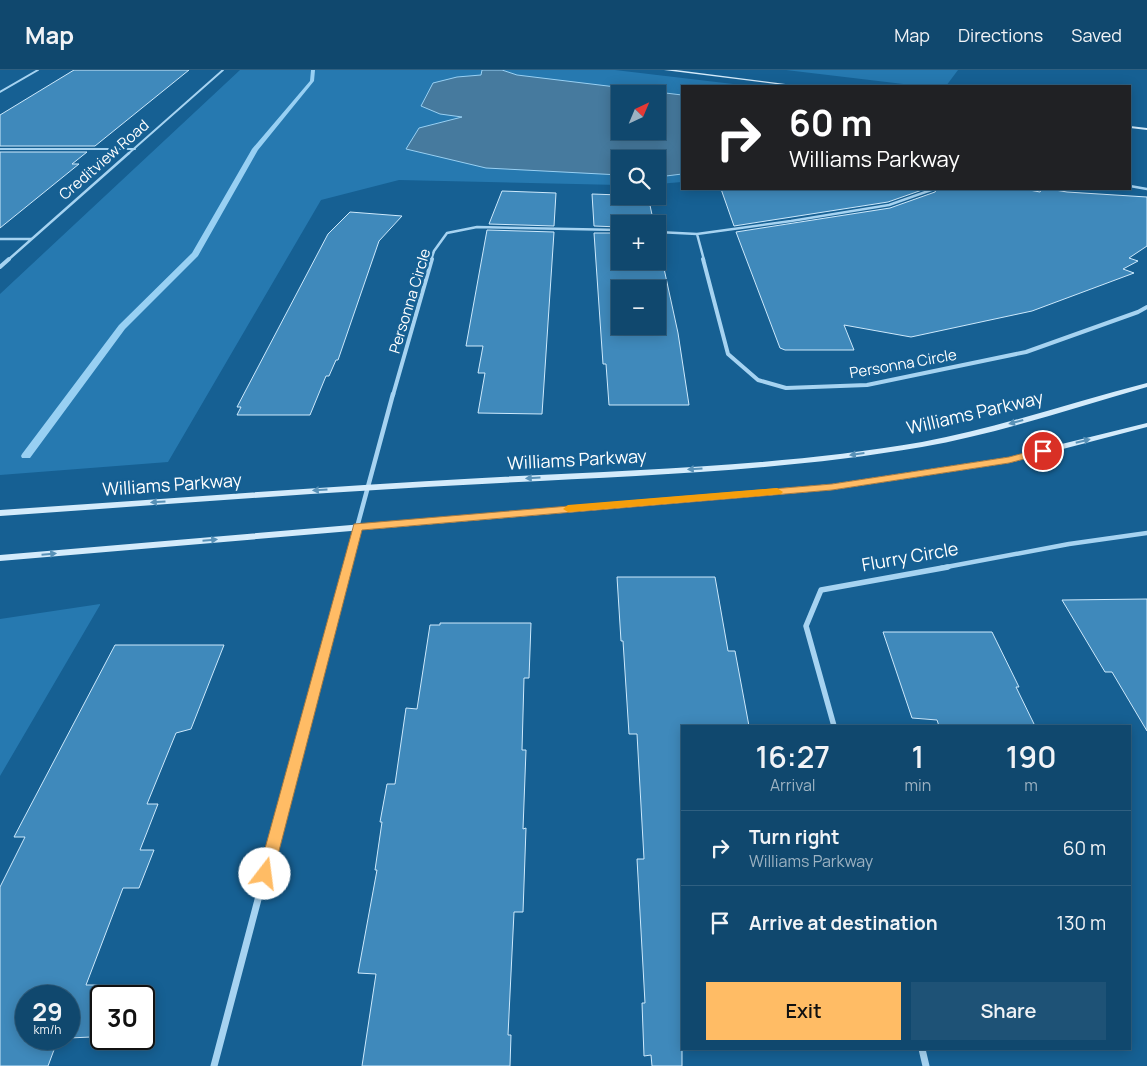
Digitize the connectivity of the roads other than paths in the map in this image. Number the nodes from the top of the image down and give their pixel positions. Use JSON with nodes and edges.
{"nodes":[{"id":1,"x":38,"y":70,"type":"edge"},
{"id":2,"x":223,"y":70,"type":"edge"},
{"id":3,"x":666,"y":70,"type":"edge"},
{"id":4,"x":791,"y":85,"type":"edge"},
{"id":5,"x":0,"y":92,"type":"edge"},
{"id":6,"x":1131,"y":127,"type":"edge"},
{"id":7,"x":1147,"y":129,"type":"edge"},
{"id":8,"x":0,"y":149,"type":"edge"},
{"id":9,"x":135,"y":149,"type":"junction"},
{"id":10,"x":1131,"y":186,"type":"edge"},
{"id":11,"x":1147,"y":189,"type":"edge"},
{"id":12,"x":931,"y":190,"type":"edge"},
{"id":13,"x":611,"y":230,"type":"edge"},
{"id":14,"x":666,"y":232,"type":"edge"},
{"id":15,"x":698,"y":234,"type":"junction"},
{"id":16,"x":0,"y":239,"type":"edge"},
{"id":17,"x":31,"y":239,"type":"junction"},
{"id":18,"x":0,"y":267,"type":"edge"},
{"id":19,"x":1147,"y":307,"type":"edge"},
{"id":20,"x":1147,"y":385,"type":"edge"},
{"id":21,"x":1147,"y":425,"type":"edge"},
{"id":22,"x":369,"y":487,"type":"junction"},
{"id":23,"x":0,"y":513,"type":"edge"},
{"id":24,"x":357,"y":527,"type":"junction"},
{"id":25,"x":1147,"y":533,"type":"edge"},
{"id":26,"x":0,"y":558,"type":"edge"},
{"id":27,"x":834,"y":725,"type":"edge"},
{"id":28,"x":922,"y":1050,"type":"edge"},
{"id":29,"x":214,"y":1066,"type":"edge"},
{"id":30,"x":926,"y":1066,"type":"edge"}],
"edges":[{"from":1,"to":5,"type":"street"},
{"from":2,"to":9,"type":"street","name":"Creditview Road"},
{"from":3,"to":4,"type":"main road"},
{"from":6,"to":7,"type":"main road"},
{"from":8,"to":9,"type":"street"},
{"from":9,"to":17,"type":"street","name":"Creditview Road"},
{"from":10,"to":11,"type":"street"},
{"from":12,"to":15,"type":"street"},
{"from":13,"to":22,"type":"street","name":"Personna Circle"},
{"from":14,"to":15,"type":"street"},
{"from":15,"to":19,"type":"street","name":"Personna Circle"},
{"from":16,"to":17,"type":"street"},
{"from":17,"to":18,"type":"street","name":"Creditview Road"},
{"from":20,"to":22,"type":"main road","name":"Williams Parkway","one_way":true},
{"from":24,"to":21,"type":"main road","one_way":true},
{"from":22,"to":23,"type":"main road","name":"Williams Parkway","one_way":true},
{"from":22,"to":24,"type":"street","name":"Personna Circle"},
{"from":26,"to":24,"type":"main road","one_way":true},
{"from":24,"to":29,"type":"street","name":"Personna Circle"},
{"from":25,"to":27,"type":"street","name":"Flurry Circle"},
{"from":28,"to":30,"type":"street"}]}
